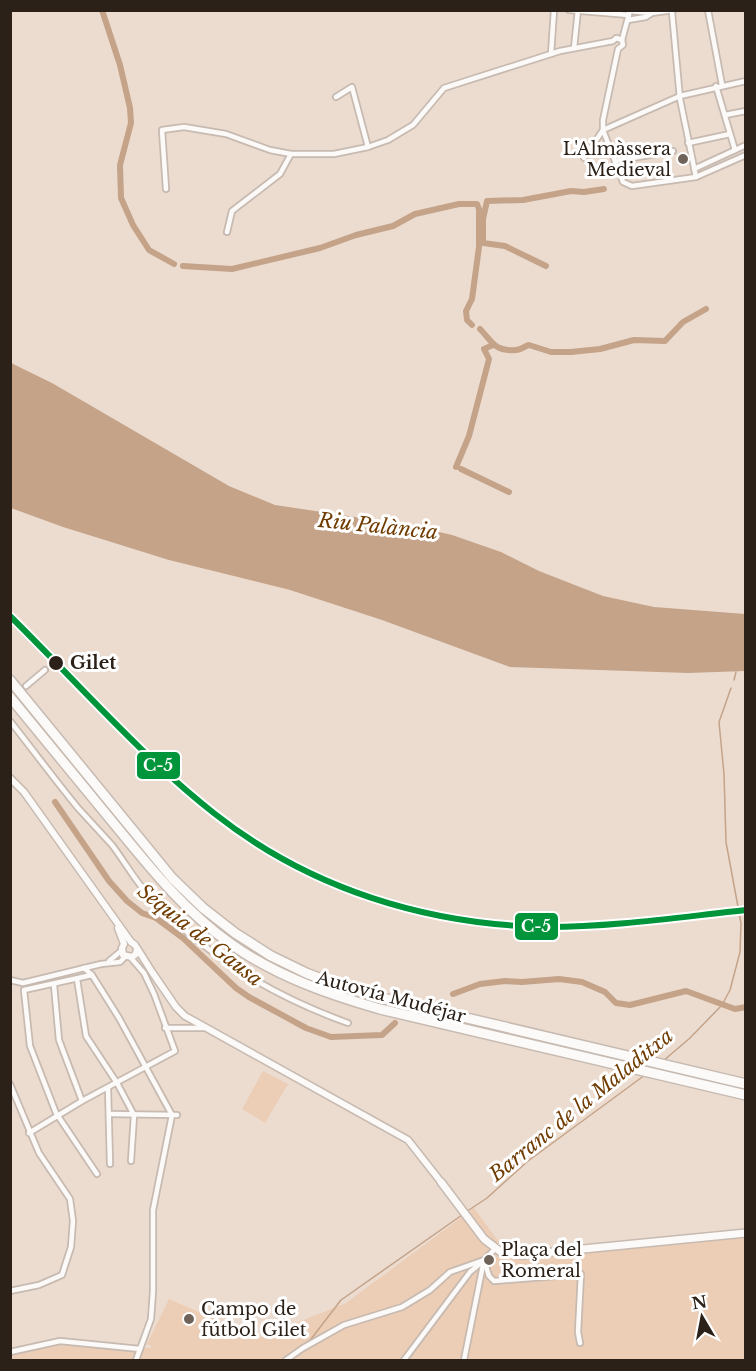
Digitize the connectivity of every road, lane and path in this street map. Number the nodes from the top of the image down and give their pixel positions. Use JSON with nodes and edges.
{"nodes":[{"id":1,"x":554,"y":10,"type":"edge"},
{"id":2,"x":569,"y":10,"type":"edge"},
{"id":3,"x":708,"y":10,"type":"edge"},
{"id":4,"x":578,"y":11,"type":"edge"},
{"id":5,"x":673,"y":11,"type":"edge"},
{"id":6,"x":652,"y":12,"type":"edge"},
{"id":7,"x":629,"y":14,"type":"edge"},
{"id":8,"x":622,"y":40,"type":"junction"},
{"id":9,"x":613,"y":41,"type":"junction"},
{"id":10,"x":574,"y":48,"type":"junction"},
{"id":11,"x":618,"y":49,"type":"junction"},
{"id":12,"x":551,"y":54,"type":"junction"},
{"id":13,"x":746,"y":81,"type":"edge"},
{"id":14,"x":722,"y":85,"type":"junction"},
{"id":15,"x":716,"y":86,"type":"junction"},
{"id":16,"x":680,"y":96,"type":"junction"},
{"id":17,"x":336,"y":97,"type":"dead end"},
{"id":18,"x":746,"y":111,"type":"edge"},
{"id":19,"x":725,"y":116,"type":"junction"},
{"id":20,"x":603,"y":130,"type":"junction"},
{"id":21,"x":730,"y":134,"type":"junction"},
{"id":22,"x":688,"y":143,"type":"junction"},
{"id":23,"x":746,"y":145,"type":"edge"},
{"id":24,"x":368,"y":147,"type":"junction"},
{"id":25,"x":735,"y":150,"type":"junction"},
{"id":26,"x":673,"y":151,"type":"dead end"},
{"id":27,"x":291,"y":154,"type":"junction"},
{"id":28,"x":746,"y":155,"type":"edge"},
{"id":29,"x":584,"y":158,"type":"dead end"},
{"id":30,"x":615,"y":161,"type":"junction"},
{"id":31,"x":694,"y":169,"type":"junction"},
{"id":32,"x":696,"y":177,"type":"junction"},
{"id":33,"x":166,"y":189,"type":"dead end"},
{"id":34,"x":227,"y":232,"type":"dead end"},
{"id":35,"x":45,"y":670,"type":"dead end"},
{"id":36,"x":10,"y":680,"type":"edge"},
{"id":37,"x":26,"y":686,"type":"dead end"},
{"id":38,"x":10,"y":697,"type":"edge"},
{"id":39,"x":10,"y":721,"type":"edge"},
{"id":40,"x":10,"y":778,"type":"edge"},
{"id":41,"x":115,"y":919,"type":"junction"},
{"id":42,"x":131,"y":942,"type":"junction"},
{"id":43,"x":137,"y":949,"type":"junction"},
{"id":44,"x":127,"y":954,"type":"junction"},
{"id":45,"x":84,"y":969,"type":"junction"},
{"id":46,"x":152,"y":972,"type":"junction"},
{"id":47,"x":92,"y":975,"type":"junction"},
{"id":48,"x":77,"y":979,"type":"junction"},
{"id":49,"x":10,"y":980,"type":"edge"},
{"id":50,"x":54,"y":985,"type":"junction"},
{"id":51,"x":348,"y":1023,"type":"dead end"},
{"id":52,"x":165,"y":1028,"type":"junction"},
{"id":53,"x":207,"y":1028,"type":"junction"},
{"id":54,"x":147,"y":1067,"type":"junction"},
{"id":55,"x":117,"y":1083,"type":"junction"},
{"id":56,"x":10,"y":1084,"type":"edge"},
{"id":57,"x":746,"y":1084,"type":"edge"},
{"id":58,"x":108,"y":1088,"type":"junction"},
{"id":59,"x":746,"y":1095,"type":"edge"},
{"id":60,"x":82,"y":1101,"type":"junction"},
{"id":61,"x":109,"y":1114,"type":"junction"},
{"id":62,"x":134,"y":1114,"type":"junction"},
{"id":63,"x":175,"y":1115,"type":"junction"},
{"id":64,"x":58,"y":1116,"type":"junction"},
{"id":65,"x":29,"y":1133,"type":"junction"},
{"id":66,"x":131,"y":1161,"type":"dead end"},
{"id":67,"x":110,"y":1164,"type":"dead end"},
{"id":68,"x":97,"y":1174,"type":"dead end"},
{"id":69,"x":441,"y":1182,"type":"joint"},
{"id":70,"x":746,"y":1233,"type":"edge"},
{"id":71,"x":496,"y":1248,"type":"junction"},
{"id":72,"x":484,"y":1260,"type":"junction"},
{"id":73,"x":10,"y":1291,"type":"edge"},
{"id":74,"x":580,"y":1343,"type":"dead end"},
{"id":75,"x":140,"y":1349,"type":"junction"},
{"id":76,"x":10,"y":1352,"type":"edge"},
{"id":77,"x":409,"y":1355,"type":"junction"},
{"id":78,"x":136,"y":1360,"type":"edge"},
{"id":79,"x":286,"y":1360,"type":"edge"},
{"id":80,"x":404,"y":1360,"type":"edge"},
{"id":81,"x":413,"y":1360,"type":"edge"},
{"id":82,"x":464,"y":1360,"type":"edge"}],
"edges":[{"from":1,"to":12,"type":"street"},
{"from":2,"to":4,"type":"street"},
{"from":3,"to":14,"type":"street"},
{"from":4,"to":7,"type":"street"},
{"from":4,"to":10,"type":"street"},
{"from":5,"to":6,"type":"street"},
{"from":5,"to":16,"type":"street"},
{"from":6,"to":7,"type":"street"},
{"from":6,"to":7,"type":"street"},
{"from":7,"to":8,"type":"street"},
{"from":8,"to":9,"type":"street"},
{"from":8,"to":11,"type":"street"},
{"from":9,"to":10,"type":"street"},
{"from":9,"to":11,"type":"street"},
{"from":10,"to":12,"type":"street"},
{"from":11,"to":20,"type":"street"},
{"from":12,"to":24,"type":"street"},
{"from":13,"to":14,"type":"street"},
{"from":14,"to":15,"type":"street"},
{"from":15,"to":16,"type":"street"},
{"from":15,"to":19,"type":"street"},
{"from":16,"to":20,"type":"street"},
{"from":16,"to":22,"type":"street"},
{"from":17,"to":24,"type":"street"},
{"from":18,"to":19,"type":"street"},
{"from":19,"to":21,"type":"street"},
{"from":20,"to":29,"type":"street"},
{"from":20,"to":30,"type":"street"},
{"from":21,"to":22,"type":"street"},
{"from":21,"to":25,"type":"street"},
{"from":22,"to":31,"type":"street"},
{"from":23,"to":25,"type":"street"},
{"from":24,"to":27,"type":"street"},
{"from":25,"to":31,"type":"street"},
{"from":26,"to":30,"type":"street"},
{"from":27,"to":33,"type":"street"},
{"from":27,"to":34,"type":"street"},
{"from":28,"to":32,"type":"street"},
{"from":30,"to":32,"type":"street"},
{"from":31,"to":32,"type":"street"},
{"from":35,"to":37,"type":"street"},
{"from":36,"to":57,"type":"highway","name":"Autovía Mudéjar"},
{"from":38,"to":59,"type":"highway","name":"Autovía Mudéjar"},
{"from":39,"to":51,"type":"street"},
{"from":40,"to":41,"type":"street"},
{"from":41,"to":42,"type":"street"},
{"from":41,"to":44,"type":"street"},
{"from":42,"to":43,"type":"street"},
{"from":42,"to":44,"type":"street"},
{"from":43,"to":44,"type":"street"},
{"from":43,"to":46,"type":"street"},
{"from":44,"to":45,"type":"street"},
{"from":44,"to":46,"type":"street"},
{"from":44,"to":52,"type":"street"},
{"from":45,"to":47,"type":"street"},
{"from":45,"to":49,"type":"street"},
{"from":46,"to":53,"type":"street"},
{"from":47,"to":48,"type":"street"},
{"from":47,"to":54,"type":"street"},
{"from":48,"to":50,"type":"street"},
{"from":48,"to":55,"type":"street"},
{"from":50,"to":60,"type":"street"},
{"from":50,"to":64,"type":"street"},
{"from":52,"to":53,"type":"street"},
{"from":52,"to":54,"type":"street"},
{"from":53,"to":69,"type":"street"},
{"from":54,"to":55,"type":"street"},
{"from":54,"to":63,"type":"street"},
{"from":55,"to":58,"type":"street"},
{"from":55,"to":62,"type":"street"},
{"from":56,"to":65,"type":"street"},
{"from":58,"to":60,"type":"street"},
{"from":58,"to":61,"type":"street"},
{"from":60,"to":64,"type":"street"},
{"from":61,"to":62,"type":"street"},
{"from":61,"to":67,"type":"street"},
{"from":62,"to":63,"type":"street"},
{"from":62,"to":66,"type":"street"},
{"from":63,"to":75,"type":"street"},
{"from":64,"to":65,"type":"street"},
{"from":64,"to":68,"type":"street"},
{"from":65,"to":73,"type":"street"},
{"from":69,"to":71,"type":"main road"},
{"from":70,"to":71,"type":"main road"},
{"from":71,"to":72,"type":"street"},
{"from":72,"to":74,"type":"street"},
{"from":72,"to":77,"type":"street"},
{"from":72,"to":79,"type":"street"},
{"from":72,"to":82,"type":"street"},
{"from":75,"to":76,"type":"street"},
{"from":75,"to":78,"type":"street"},
{"from":77,"to":80,"type":"street"},
{"from":77,"to":81,"type":"street"}]}
